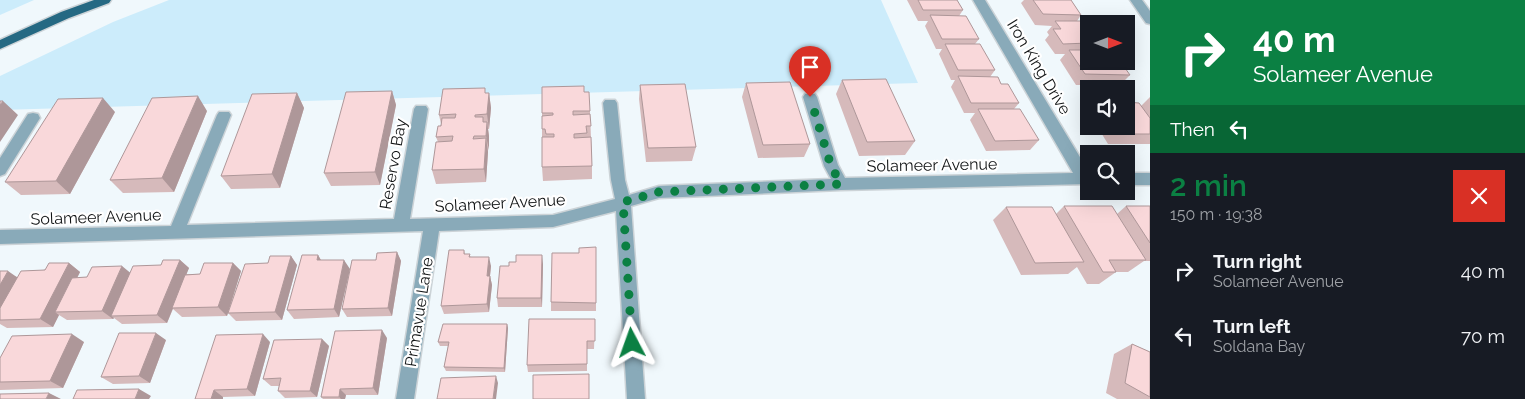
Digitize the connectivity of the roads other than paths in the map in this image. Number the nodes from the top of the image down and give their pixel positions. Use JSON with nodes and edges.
{"nodes":[{"id":1,"x":105,"y":0,"type":"edge"},
{"id":2,"x":979,"y":0,"type":"edge"},
{"id":3,"x":1136,"y":0,"type":"edge"},
{"id":4,"x":1150,"y":20,"type":"edge"},
{"id":5,"x":0,"y":46,"type":"edge"},
{"id":6,"x":810,"y":97,"type":"dead end"},
{"id":7,"x":610,"y":103,"type":"dead end"},
{"id":8,"x":421,"y":109,"type":"dead end"},
{"id":9,"x":224,"y":115,"type":"dead end"},
{"id":10,"x":33,"y":118,"type":"dead end"},
{"id":11,"x":1080,"y":168,"type":"edge"},
{"id":12,"x":0,"y":170,"type":"edge"},
{"id":13,"x":1080,"y":178,"type":"edge"},
{"id":14,"x":1135,"y":178,"type":"edge"},
{"id":15,"x":1150,"y":179,"type":"edge"},
{"id":16,"x":841,"y":184,"type":"junction"},
{"id":17,"x":623,"y":202,"type":"junction"},
{"id":18,"x":432,"y":224,"type":"junction"},
{"id":19,"x":401,"y":225,"type":"junction"},
{"id":20,"x":176,"y":232,"type":"junction"},
{"id":21,"x":0,"y":237,"type":"edge"},
{"id":22,"x":405,"y":399,"type":"edge"},
{"id":23,"x":636,"y":399,"type":"edge"}],
"edges":[{"from":1,"to":5,"type":"main road"},
{"from":2,"to":11,"type":"street","name":"Iron King Drive"},
{"from":3,"to":4,"type":"street"},
{"from":6,"to":16,"type":"street"},
{"from":7,"to":17,"type":"street"},
{"from":8,"to":19,"type":"street","name":"Reservo Bay"},
{"from":9,"to":20,"type":"street"},
{"from":10,"to":12,"type":"street"},
{"from":13,"to":16,"type":"street","name":"Solameer Avenue"},
{"from":14,"to":15,"type":"street"},
{"from":16,"to":17,"type":"street","name":"Solameer Avenue"},
{"from":17,"to":18,"type":"street","name":"Solameer Avenue"},
{"from":17,"to":23,"type":"street"},
{"from":18,"to":19,"type":"street","name":"Solameer Avenue"},
{"from":18,"to":22,"type":"street","name":"Primavue Lane"},
{"from":19,"to":20,"type":"street","name":"Solameer Avenue"},
{"from":20,"to":21,"type":"street","name":"Solameer Avenue"}]}
